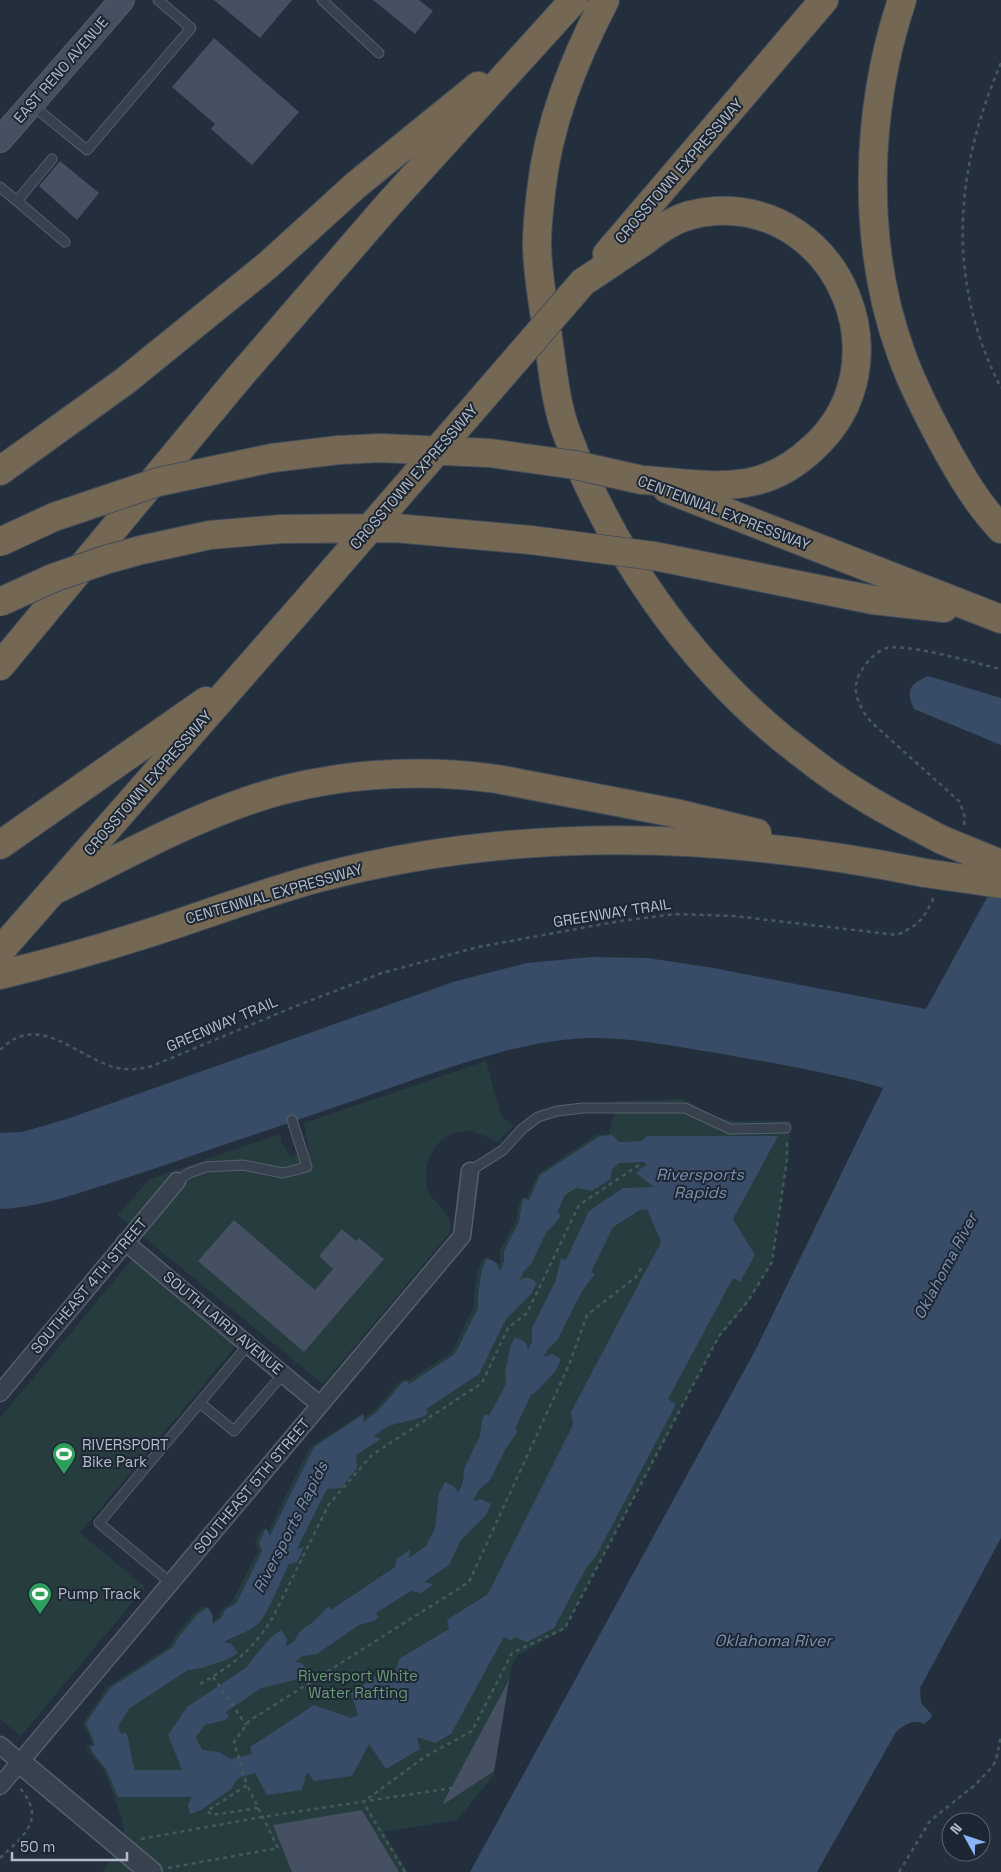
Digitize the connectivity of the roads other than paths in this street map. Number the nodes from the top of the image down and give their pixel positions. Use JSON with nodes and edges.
{"nodes":[{"id":1,"x":122,"y":0,"type":"edge"},
{"id":2,"x":158,"y":0,"type":"edge"},
{"id":3,"x":322,"y":0,"type":"edge"},
{"id":4,"x":574,"y":0,"type":"edge"},
{"id":5,"x":605,"y":0,"type":"edge"},
{"id":6,"x":824,"y":0,"type":"edge"},
{"id":7,"x":902,"y":0,"type":"edge"},
{"id":8,"x":549,"y":29,"type":"junction"},
{"id":9,"x":379,"y":53,"type":"dead end"},
{"id":10,"x":31,"y":105,"type":"junction"},
{"id":11,"x":0,"y":140,"type":"edge"},
{"id":12,"x":52,"y":159,"type":"dead end"},
{"id":13,"x":0,"y":187,"type":"edge"},
{"id":14,"x":17,"y":201,"type":"junction"},
{"id":15,"x":65,"y":242,"type":"dead end"},
{"id":16,"x":583,"y":282,"type":"junction"},
{"id":17,"x":0,"y":471,"type":"edge"},
{"id":18,"x":642,"y":480,"type":"junction"},
{"id":19,"x":1001,"y":529,"type":"edge"},
{"id":20,"x":0,"y":542,"type":"edge"},
{"id":21,"x":0,"y":602,"type":"edge"},
{"id":22,"x":991,"y":615,"type":"edge"},
{"id":23,"x":0,"y":666,"type":"edge"},
{"id":24,"x":239,"y":678,"type":"junction"},
{"id":25,"x":0,"y":845,"type":"edge"},
{"id":26,"x":863,"y":860,"type":"junction"},
{"id":27,"x":1001,"y":864,"type":"edge"},
{"id":28,"x":1001,"y":884,"type":"edge"},
{"id":29,"x":55,"y":890,"type":"junction"},
{"id":30,"x":0,"y":951,"type":"edge"},
{"id":31,"x":0,"y":974,"type":"edge"},
{"id":32,"x":292,"y":1120,"type":"dead end"},
{"id":33,"x":786,"y":1128,"type":"road end"},
{"id":34,"x":470,"y":1170,"type":"joint"},
{"id":35,"x":177,"y":1180,"type":"joint"},
{"id":36,"x":126,"y":1242,"type":"junction"},
{"id":37,"x":248,"y":1345,"type":"junction"},
{"id":38,"x":283,"y":1374,"type":"junction"},
{"id":39,"x":0,"y":1393,"type":"edge"},
{"id":40,"x":200,"y":1403,"type":"junction"},
{"id":41,"x":320,"y":1405,"type":"junction"},
{"id":42,"x":171,"y":1583,"type":"junction"},
{"id":43,"x":0,"y":1745,"type":"edge"},
{"id":44,"x":20,"y":1762,"type":"junction"},
{"id":45,"x":0,"y":1786,"type":"edge"},
{"id":46,"x":159,"y":1870,"type":"edge"}],
"edges":[{"from":1,"to":10,"type":"main road","name":"EAST RENO AVENUE"},
{"from":2,"to":10,"type":"lane"},
{"from":3,"to":9,"type":"lane"},
{"from":4,"to":8,"type":"highway"},
{"from":5,"to":27,"type":"highway","bridge":true},
{"from":6,"to":16,"type":"highway","name":"CROSSTOWN EXPRESSWAY"},
{"from":7,"to":19,"type":"highway"},
{"from":8,"to":17,"type":"highway"},
{"from":8,"to":23,"type":"highway"},
{"from":10,"to":11,"type":"main road","name":"EAST RENO AVENUE"},
{"from":12,"to":14,"type":"lane"},
{"from":13,"to":14,"type":"lane"},
{"from":14,"to":15,"type":"lane"},
{"from":16,"to":18,"type":"highway"},
{"from":16,"to":24,"type":"highway","name":"CROSSTOWN EXPRESSWAY","bridge":true},
{"from":18,"to":20,"type":"highway","name":"CENTENNIAL EXPRESSWAY","bridge":true},
{"from":18,"to":22,"type":"highway","name":"CENTENNIAL EXPRESSWAY"},
{"from":21,"to":22,"type":"highway","bridge":true},
{"from":24,"to":25,"type":"highway"},
{"from":24,"to":29,"type":"highway","name":"CROSSTOWN EXPRESSWAY"},
{"from":26,"to":28,"type":"highway","name":"CENTENNIAL EXPRESSWAY","bridge":true},
{"from":26,"to":29,"type":"highway"},
{"from":26,"to":31,"type":"highway","name":"CENTENNIAL EXPRESSWAY"},
{"from":29,"to":30,"type":"highway","name":"CROSSTOWN EXPRESSWAY"},
{"from":32,"to":35,"type":"lane"},
{"from":33,"to":34,"type":"lane"},
{"from":34,"to":41,"type":"street","name":"SOUTHEAST 5TH STREET"},
{"from":35,"to":36,"type":"street","name":"SOUTHEAST 4TH STREET"},
{"from":36,"to":37,"type":"street","name":"SOUTH LAIRD AVENUE"},
{"from":36,"to":39,"type":"street","name":"SOUTHEAST 4TH STREET"},
{"from":37,"to":38,"type":"street","name":"SOUTH LAIRD AVENUE"},
{"from":37,"to":40,"type":"lane"},
{"from":38,"to":40,"type":"lane"},
{"from":38,"to":41,"type":"street","name":"SOUTH LAIRD AVENUE"},
{"from":40,"to":42,"type":"lane"},
{"from":41,"to":42,"type":"street","name":"SOUTHEAST 5TH STREET"},
{"from":42,"to":44,"type":"street","name":"SOUTHEAST 5TH STREET"},
{"from":43,"to":44,"type":"street"},
{"from":44,"to":45,"type":"street","name":"SOUTHEAST 5TH STREET"},
{"from":44,"to":46,"type":"street"}]}
